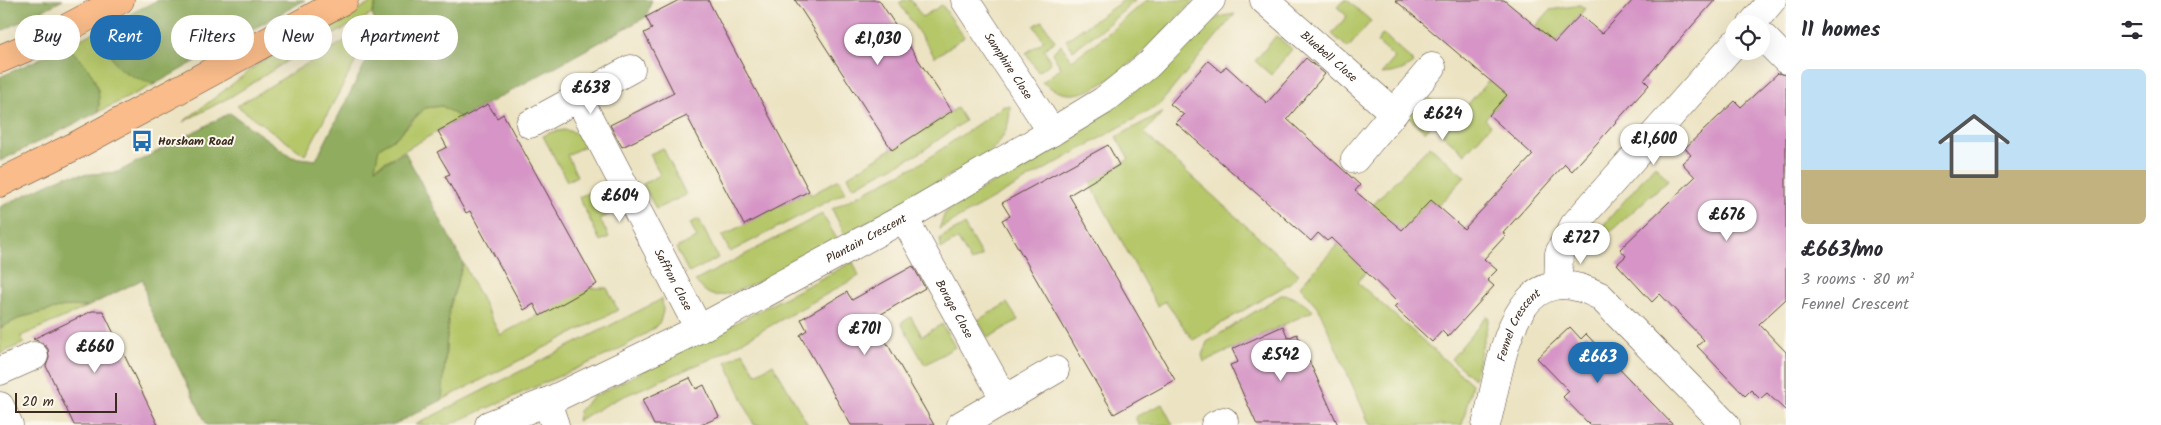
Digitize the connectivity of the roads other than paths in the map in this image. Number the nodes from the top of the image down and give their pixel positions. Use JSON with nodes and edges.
{"nodes":[{"id":1,"x":120,"y":0,"type":"edge"},
{"id":2,"x":344,"y":0,"type":"edge"},
{"id":3,"x":966,"y":0,"type":"edge"},
{"id":4,"x":1211,"y":0,"type":"edge"},
{"id":5,"x":1264,"y":0,"type":"edge"},
{"id":6,"x":1772,"y":0,"type":"edge"},
{"id":7,"x":1760,"y":15,"type":"edge"},
{"id":8,"x":1770,"y":44,"type":"edge"},
{"id":9,"x":1725,"y":54,"type":"edge"},
{"id":10,"x":0,"y":59,"type":"edge"},
{"id":11,"x":1786,"y":60,"type":"edge"},
{"id":12,"x":1432,"y":67,"type":"dead end"},
{"id":13,"x":631,"y":69,"type":"dead end"},
{"id":14,"x":578,"y":97,"type":"junction"},
{"id":15,"x":1394,"y":113,"type":"junction"},
{"id":16,"x":530,"y":124,"type":"dead end"},
{"id":17,"x":1052,"y":132,"type":"junction"},
{"id":18,"x":1355,"y":159,"type":"dead end"},
{"id":19,"x":0,"y":183,"type":"edge"},
{"id":20,"x":904,"y":218,"type":"junction"},
{"id":21,"x":1558,"y":285,"type":"junction"},
{"id":22,"x":699,"y":329,"type":"junction"},
{"id":23,"x":34,"y":356,"type":"dead end"},
{"id":24,"x":1055,"y":370,"type":"dead end"},
{"id":25,"x":0,"y":372,"type":"edge"},
{"id":26,"x":1004,"y":400,"type":"junction"},
{"id":27,"x":0,"y":406,"type":"edge"},
{"id":28,"x":551,"y":414,"type":"edge"},
{"id":29,"x":9,"y":425,"type":"edge"},
{"id":30,"x":489,"y":425,"type":"edge"},
{"id":31,"x":962,"y":425,"type":"edge"},
{"id":32,"x":1486,"y":425,"type":"edge"},
{"id":33,"x":1726,"y":425,"type":"edge"}],
"edges":[{"from":1,"to":10,"type":"main road"},
{"from":2,"to":19,"type":"main road"},
{"from":3,"to":17,"type":"street","name":"Samphire Close"},
{"from":4,"to":17,"type":"street","name":"Plantain Crescent"},
{"from":5,"to":15,"type":"street","name":"Bluebell Close"},
{"from":6,"to":7,"type":"street"},
{"from":8,"to":11,"type":"street"},
{"from":9,"to":21,"type":"street"},
{"from":12,"to":15,"type":"street"},
{"from":13,"to":14,"type":"street"},
{"from":14,"to":16,"type":"street"},
{"from":14,"to":22,"type":"street","name":"Saffron Close"},
{"from":15,"to":18,"type":"street"},
{"from":17,"to":20,"type":"street","name":"Plantain Crescent"},
{"from":20,"to":22,"type":"street","name":"Plantain Crescent"},
{"from":20,"to":26,"type":"street","name":"Borage Close"},
{"from":21,"to":32,"type":"street","name":"Fennel Crescent"},
{"from":21,"to":33,"type":"street","name":"Fennel Crescent"},
{"from":22,"to":28,"type":"street","name":"Plantain Crescent"},
{"from":23,"to":25,"type":"street"},
{"from":24,"to":26,"type":"street"},
{"from":26,"to":31,"type":"street"},
{"from":27,"to":29,"type":"street"},
{"from":28,"to":30,"type":"street","name":"Plantain Crescent"}]}
